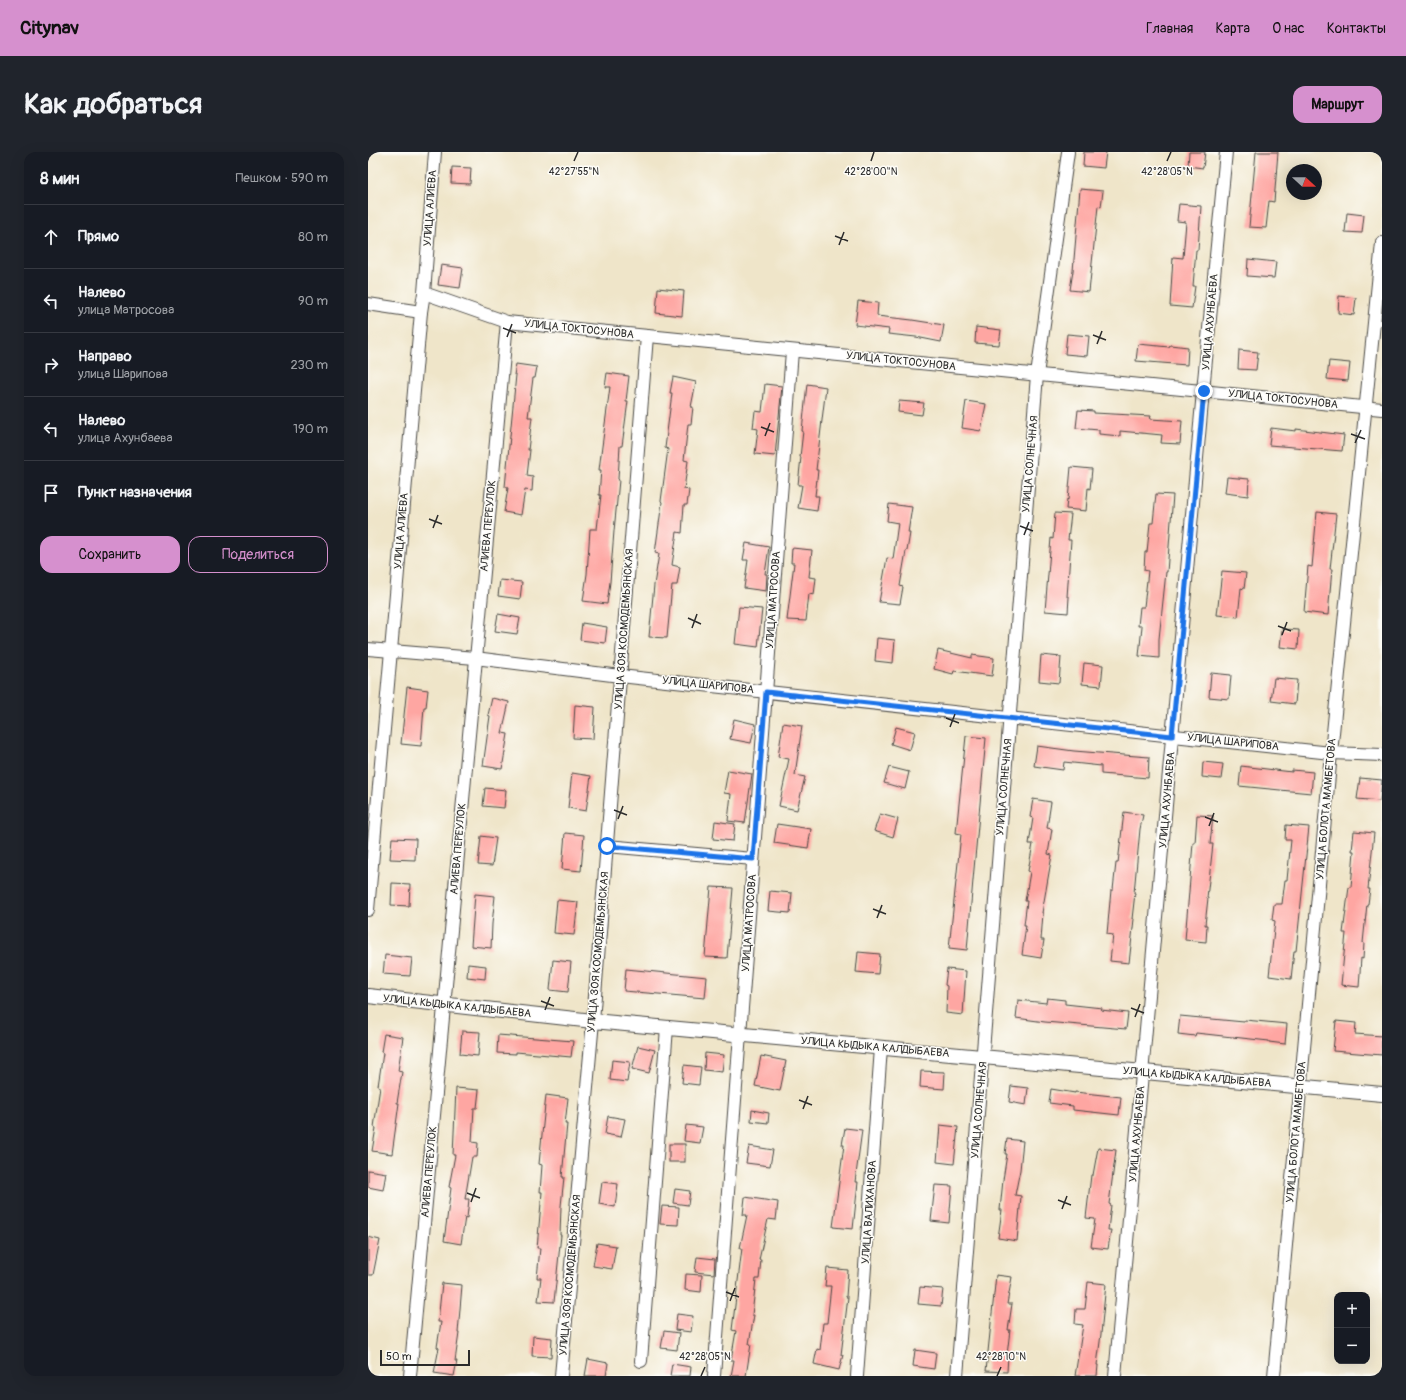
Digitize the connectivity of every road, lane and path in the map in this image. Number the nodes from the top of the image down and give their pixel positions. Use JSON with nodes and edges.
{"nodes":[{"id":1,"x":435,"y":152,"type":"edge"},
{"id":2,"x":1068,"y":152,"type":"edge"},
{"id":3,"x":1226,"y":152,"type":"edge"},
{"id":4,"x":1382,"y":243,"type":"edge"},
{"id":5,"x":424,"y":293,"type":"junction"},
{"id":6,"x":368,"y":304,"type":"edge"},
{"id":7,"x":421,"y":312,"type":"junction"},
{"id":8,"x":507,"y":322,"type":"junction"},
{"id":9,"x":647,"y":336,"type":"junction"},
{"id":10,"x":792,"y":351,"type":"junction"},
{"id":11,"x":1037,"y":375,"type":"junction"},
{"id":12,"x":1204,"y":391,"type":"junction"},
{"id":13,"x":1366,"y":407,"type":"junction"},
{"id":14,"x":1382,"y":409,"type":"edge"},
{"id":15,"x":368,"y":649,"type":"edge"},
{"id":16,"x":390,"y":650,"type":"junction"},
{"id":17,"x":475,"y":658,"type":"junction"},
{"id":18,"x":620,"y":676,"type":"junction"},
{"id":19,"x":766,"y":692,"type":"junction"},
{"id":20,"x":1010,"y":718,"type":"junction"},
{"id":21,"x":1172,"y":736,"type":"junction"},
{"id":22,"x":1331,"y":753,"type":"junction"},
{"id":23,"x":1382,"y":755,"type":"edge"},
{"id":24,"x":607,"y":846,"type":"junction"},
{"id":25,"x":753,"y":859,"type":"junction"},
{"id":26,"x":368,"y":910,"type":"edge"},
{"id":27,"x":368,"y":996,"type":"edge"},
{"id":28,"x":445,"y":1004,"type":"junction"},
{"id":29,"x":593,"y":1021,"type":"junction"},
{"id":30,"x":668,"y":1028,"type":"junction"},
{"id":31,"x":740,"y":1035,"type":"junction"},
{"id":32,"x":881,"y":1048,"type":"junction"},
{"id":33,"x":983,"y":1057,"type":"junction"},
{"id":34,"x":1142,"y":1072,"type":"junction"},
{"id":35,"x":1300,"y":1086,"type":"junction"},
{"id":36,"x":1382,"y":1094,"type":"edge"},
{"id":37,"x":641,"y":1361,"type":"dead end"},
{"id":38,"x":410,"y":1376,"type":"edge"},
{"id":39,"x":561,"y":1376,"type":"edge"},
{"id":40,"x":714,"y":1376,"type":"edge"},
{"id":41,"x":857,"y":1376,"type":"edge"},
{"id":42,"x":957,"y":1376,"type":"edge"},
{"id":43,"x":1115,"y":1376,"type":"edge"},
{"id":44,"x":1274,"y":1376,"type":"edge"}],
"edges":[{"from":1,"to":5,"type":"street","name":"УЛИЦА АЛИЕВА"},
{"from":2,"to":11,"type":"street","name":"УЛИЦА СОЛНЕЧНАЯ"},
{"from":3,"to":12,"type":"street","name":"УЛИЦА АХУНБАЕВА"},
{"from":4,"to":13,"type":"street","name":"УЛИЦА БОЛОТА МАМБЕТОВА"},
{"from":5,"to":7,"type":"street","name":"УЛИЦА АЛИЕВА"},
{"from":5,"to":8,"type":"street","name":"УЛИЦА ТОКТОСУНОВА"},
{"from":6,"to":7,"type":"street"},
{"from":7,"to":16,"type":"street","name":"УЛИЦА АЛИЕВА"},
{"from":8,"to":9,"type":"street","name":"УЛИЦА ТОКТОСУНОВА"},
{"from":8,"to":17,"type":"street","name":"АЛИЕВА ПЕРЕУЛОК"},
{"from":9,"to":10,"type":"street","name":"УЛИЦА ТОКТОСУНОВА"},
{"from":9,"to":18,"type":"street","name":"УЛИЦА ЗОЯ КОСМОДЕМЬЯНСКАЯ"},
{"from":10,"to":11,"type":"street","name":"УЛИЦА ТОКТОСУНОВА"},
{"from":10,"to":19,"type":"street","name":"УЛИЦА МАТРОСОВА"},
{"from":11,"to":12,"type":"street","name":"УЛИЦА ТОКТОСУНОВА"},
{"from":11,"to":20,"type":"street","name":"УЛИЦА СОЛНЕЧНАЯ"},
{"from":12,"to":13,"type":"street","name":"УЛИЦА ТОКТОСУНОВА"},
{"from":12,"to":21,"type":"street","name":"УЛИЦА АХУНБАЕВА"},
{"from":13,"to":14,"type":"street","name":"УЛИЦА ТОКТОСУНОВА"},
{"from":13,"to":22,"type":"street","name":"УЛИЦА БОЛОТА МАМБЕТОВА"},
{"from":15,"to":16,"type":"street","name":"УЛИЦА ШАРИПОВА"},
{"from":16,"to":17,"type":"street","name":"УЛИЦА ШАРИПОВА"},
{"from":16,"to":26,"type":"street","name":"УЛИЦА АЛИЕВА"},
{"from":17,"to":18,"type":"street","name":"УЛИЦА ШАРИПОВА"},
{"from":17,"to":28,"type":"street","name":"АЛИЕВА ПЕРЕУЛОК"},
{"from":18,"to":19,"type":"street","name":"УЛИЦА ШАРИПОВА"},
{"from":18,"to":24,"type":"street","name":"УЛИЦА ЗОЯ КОСМОДЕМЬЯНСКАЯ"},
{"from":19,"to":20,"type":"street","name":"УЛИЦА ШАРИПОВА"},
{"from":19,"to":25,"type":"street","name":"УЛИЦА МАТРОСОВА"},
{"from":20,"to":21,"type":"street","name":"УЛИЦА ШАРИПОВА"},
{"from":20,"to":33,"type":"street","name":"УЛИЦА СОЛНЕЧНАЯ"},
{"from":21,"to":22,"type":"street","name":"УЛИЦА ШАРИПОВА"},
{"from":21,"to":34,"type":"street","name":"УЛИЦА АХУНБАЕВА"},
{"from":22,"to":23,"type":"street","name":"УЛИЦА ШАРИПОВА"},
{"from":22,"to":35,"type":"street","name":"УЛИЦА БОЛОТА МАМБЕТОВА"},
{"from":24,"to":25,"type":"street"},
{"from":24,"to":29,"type":"street","name":"УЛИЦА ЗОЯ КОСМОДЕМЬЯНСКАЯ"},
{"from":25,"to":31,"type":"street","name":"УЛИЦА МАТРОСОВА"},
{"from":27,"to":28,"type":"street","name":"УЛИЦА КЫДЫКА КАЛДЫБАЕВА"},
{"from":28,"to":29,"type":"street","name":"УЛИЦА КЫДЫКА КАЛДЫБАЕВА"},
{"from":28,"to":38,"type":"street","name":"АЛИЕВА ПЕРЕУЛОК"},
{"from":29,"to":30,"type":"street","name":"УЛИЦА КЫДЫКА КАЛДЫБАЕВА"},
{"from":29,"to":39,"type":"street","name":"УЛИЦА ЗОЯ КОСМОДЕМЬЯНСКАЯ"},
{"from":30,"to":31,"type":"street","name":"УЛИЦА КЫДЫКА КАЛДЫБАЕВА"},
{"from":30,"to":37,"type":"street"},
{"from":31,"to":32,"type":"street","name":"УЛИЦА КЫДЫКА КАЛДЫБАЕВА"},
{"from":31,"to":40,"type":"street","name":"УЛИЦА МАТРОСОВА"},
{"from":32,"to":33,"type":"street","name":"УЛИЦА КЫДЫКА КАЛДЫБАЕВА"},
{"from":32,"to":41,"type":"street","name":"УЛИЦА ВАЛИХАНОВА"},
{"from":33,"to":34,"type":"street","name":"УЛИЦА КЫДЫКА КАЛДЫБАЕВА"},
{"from":33,"to":42,"type":"street","name":"УЛИЦА СОЛНЕЧНАЯ"},
{"from":34,"to":35,"type":"street","name":"УЛИЦА КЫДЫКА КАЛДЫБАЕВА"},
{"from":34,"to":43,"type":"street","name":"УЛИЦА АХУНБАЕВА"},
{"from":35,"to":36,"type":"street","name":"УЛИЦА КЫДЫКА КАЛДЫБАЕВА"},
{"from":35,"to":44,"type":"street","name":"УЛИЦА БОЛОТА МАМБЕТОВА"}]}
